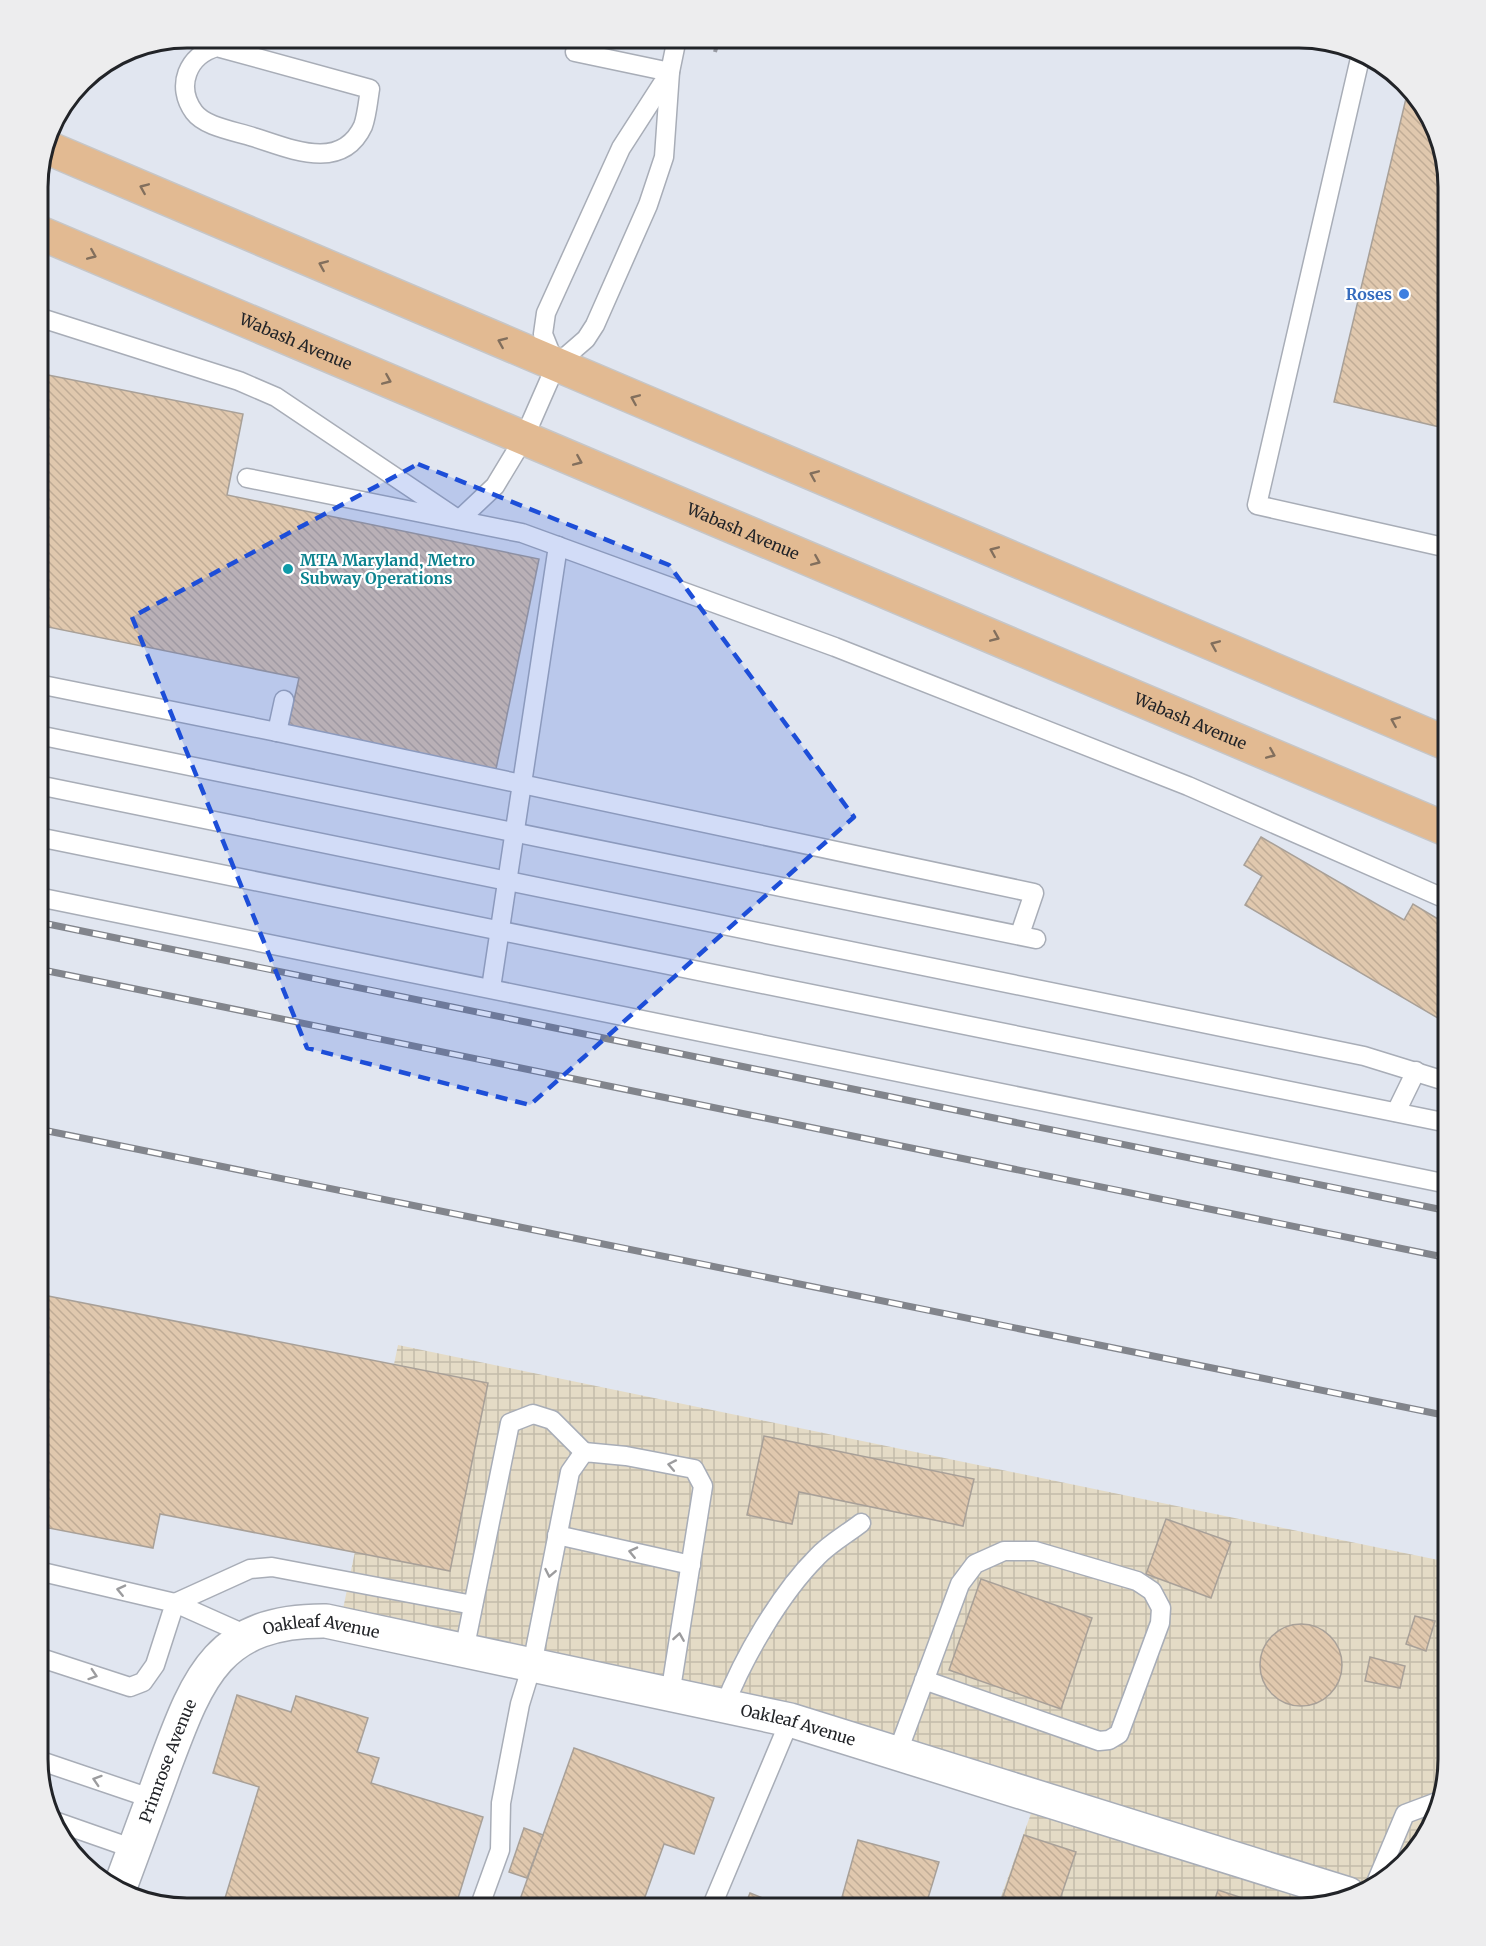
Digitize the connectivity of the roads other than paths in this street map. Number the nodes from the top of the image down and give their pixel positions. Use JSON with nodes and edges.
{"nodes":[{"id":1,"x":213,"y":48,"type":"edge"},
{"id":2,"x":224,"y":48,"type":"edge"},
{"id":3,"x":675,"y":48,"type":"edge"},
{"id":4,"x":575,"y":52,"type":"dead end"},
{"id":5,"x":1359,"y":63,"type":"edge"},
{"id":6,"x":670,"y":72,"type":"junction"},
{"id":7,"x":195,"y":113,"type":"joint"},
{"id":8,"x":57,"y":140,"type":"edge"},
{"id":9,"x":53,"y":150,"type":"edge"},
{"id":10,"x":111,"y":174,"type":"junction"},
{"id":11,"x":48,"y":236,"type":"edge"},
{"id":12,"x":48,"y":320,"type":"edge"},
{"id":13,"x":556,"y":365,"type":"junction"},
{"id":14,"x":524,"y":438,"type":"junction"},
{"id":15,"x":248,"y":478,"type":"dead end"},
{"id":16,"x":459,"y":520,"type":"junction"},
{"id":17,"x":558,"y":546,"type":"junction"},
{"id":18,"x":1438,"y":546,"type":"edge"},
{"id":19,"x":48,"y":686,"type":"edge"},
{"id":20,"x":284,"y":700,"type":"dead end"},
{"id":21,"x":277,"y":732,"type":"junction"},
{"id":22,"x":48,"y":737,"type":"edge"},
{"id":23,"x":1438,"y":739,"type":"edge"},
{"id":24,"x":522,"y":784,"type":"junction"},
{"id":25,"x":48,"y":787,"type":"edge"},
{"id":26,"x":1438,"y":825,"type":"edge"},
{"id":27,"x":515,"y":834,"type":"junction"},
{"id":28,"x":48,"y":839,"type":"edge"},
{"id":29,"x":508,"y":881,"type":"junction"},
{"id":30,"x":1438,"y":895,"type":"edge"},
{"id":31,"x":48,"y":899,"type":"edge"},
{"id":32,"x":500,"y":930,"type":"junction"},
{"id":33,"x":491,"y":988,"type":"junction"},
{"id":34,"x":1416,"y":1071,"type":"junction"},
{"id":35,"x":1438,"y":1078,"type":"edge"},
{"id":36,"x":1396,"y":1112,"type":"junction"},
{"id":37,"x":1438,"y":1121,"type":"edge"},
{"id":38,"x":1438,"y":1182,"type":"edge"},
{"id":39,"x":584,"y":1452,"type":"junction"},
{"id":40,"x":861,"y":1523,"type":"dead end"},
{"id":41,"x":557,"y":1535,"type":"junction"},
{"id":42,"x":691,"y":1565,"type":"junction"},
{"id":43,"x":48,"y":1573,"type":"edge"},
{"id":44,"x":175,"y":1603,"type":"junction"},
{"id":45,"x":473,"y":1605,"type":"junction"},
{"id":46,"x":243,"y":1639,"type":"junction"},
{"id":47,"x":464,"y":1651,"type":"junction"},
{"id":48,"x":48,"y":1661,"type":"edge"},
{"id":49,"x":532,"y":1665,"type":"junction"},
{"id":50,"x":924,"y":1680,"type":"junction"},
{"id":51,"x":670,"y":1695,"type":"junction"},
{"id":52,"x":724,"y":1707,"type":"junction"},
{"id":53,"x":790,"y":1720,"type":"junction"},
{"id":54,"x":897,"y":1754,"type":"junction"},
{"id":55,"x":48,"y":1763,"type":"edge"},
{"id":56,"x":153,"y":1799,"type":"junction"},
{"id":57,"x":1431,"y":1804,"type":"edge"},
{"id":58,"x":65,"y":1825,"type":"edge"},
{"id":59,"x":134,"y":1849,"type":"junction"},
{"id":60,"x":1381,"y":1871,"type":"edge"},
{"id":61,"x":122,"y":1881,"type":"edge"},
{"id":62,"x":1341,"y":1892,"type":"edge"},
{"id":63,"x":482,"y":1898,"type":"edge"},
{"id":64,"x":715,"y":1898,"type":"edge"}],
"edges":[{"from":1,"to":7,"type":"lane"},
{"from":2,"to":7,"type":"lane"},
{"from":3,"to":6,"type":"lane"},
{"from":4,"to":6,"type":"lane"},
{"from":5,"to":18,"type":"lane"},
{"from":6,"to":13,"type":"lane"},
{"from":6,"to":13,"type":"lane"},
{"from":8,"to":10,"type":"main road"},
{"from":9,"to":10,"type":"main road"},
{"from":13,"to":10,"type":"main road","one_way":true},
{"from":11,"to":14,"type":"main road","name":"Wabash Avenue","one_way":true},
{"from":12,"to":16,"type":"lane"},
{"from":13,"to":14,"type":"lane"},
{"from":23,"to":13,"type":"main road","one_way":true},
{"from":14,"to":16,"type":"lane"},
{"from":14,"to":26,"type":"main road","name":"Wabash Avenue","one_way":true},
{"from":15,"to":16,"type":"lane"},
{"from":16,"to":17,"type":"lane"},
{"from":17,"to":24,"type":"lane"},
{"from":17,"to":30,"type":"lane"},
{"from":19,"to":21,"type":"lane"},
{"from":20,"to":21,"type":"lane"},
{"from":21,"to":24,"type":"lane"},
{"from":22,"to":27,"type":"lane"},
{"from":24,"to":27,"type":"lane"},
{"from":24,"to":27,"type":"lane"},
{"from":25,"to":29,"type":"lane"},
{"from":27,"to":29,"type":"lane"},
{"from":28,"to":32,"type":"lane"},
{"from":29,"to":32,"type":"lane"},
{"from":29,"to":34,"type":"lane"},
{"from":31,"to":33,"type":"lane"},
{"from":32,"to":33,"type":"lane"},
{"from":32,"to":36,"type":"lane"},
{"from":33,"to":38,"type":"lane"},
{"from":34,"to":35,"type":"lane"},
{"from":34,"to":36,"type":"lane"},
{"from":36,"to":37,"type":"lane"},
{"from":39,"to":41,"type":"lane"},
{"from":42,"to":39,"type":"lane","one_way":true},
{"from":39,"to":45,"type":"lane"},
{"from":40,"to":52,"type":"lane"},
{"from":42,"to":41,"type":"lane","one_way":true},
{"from":41,"to":49,"type":"lane","one_way":true},
{"from":51,"to":42,"type":"lane","one_way":true},
{"from":44,"to":43,"type":"lane","one_way":true},
{"from":44,"to":45,"type":"lane"},
{"from":44,"to":46,"type":"lane"},
{"from":48,"to":44,"type":"lane","one_way":true},
{"from":45,"to":47,"type":"lane"},
{"from":46,"to":47,"type":"street","name":"Oakleaf Avenue"},
{"from":46,"to":56,"type":"street","name":"Primrose Avenue"},
{"from":47,"to":49,"type":"street","name":"Oakleaf Avenue"},
{"from":49,"to":51,"type":"street","name":"Oakleaf Avenue"},
{"from":49,"to":63,"type":"lane"},
{"from":50,"to":50,"type":"lane"},
{"from":50,"to":54,"type":"lane"},
{"from":51,"to":52,"type":"street","name":"Oakleaf Avenue"},
{"from":52,"to":53,"type":"street","name":"Oakleaf Avenue"},
{"from":53,"to":54,"type":"street","name":"Oakleaf Avenue"},
{"from":53,"to":64,"type":"lane"},
{"from":54,"to":62,"type":"street","name":"Oakleaf Avenue"},
{"from":56,"to":55,"type":"lane","one_way":true},
{"from":56,"to":59,"type":"street","name":"Primrose Avenue"},
{"from":57,"to":60,"type":"lane"},
{"from":58,"to":59,"type":"lane"},
{"from":59,"to":61,"type":"street","name":"Primrose Avenue"}]}
